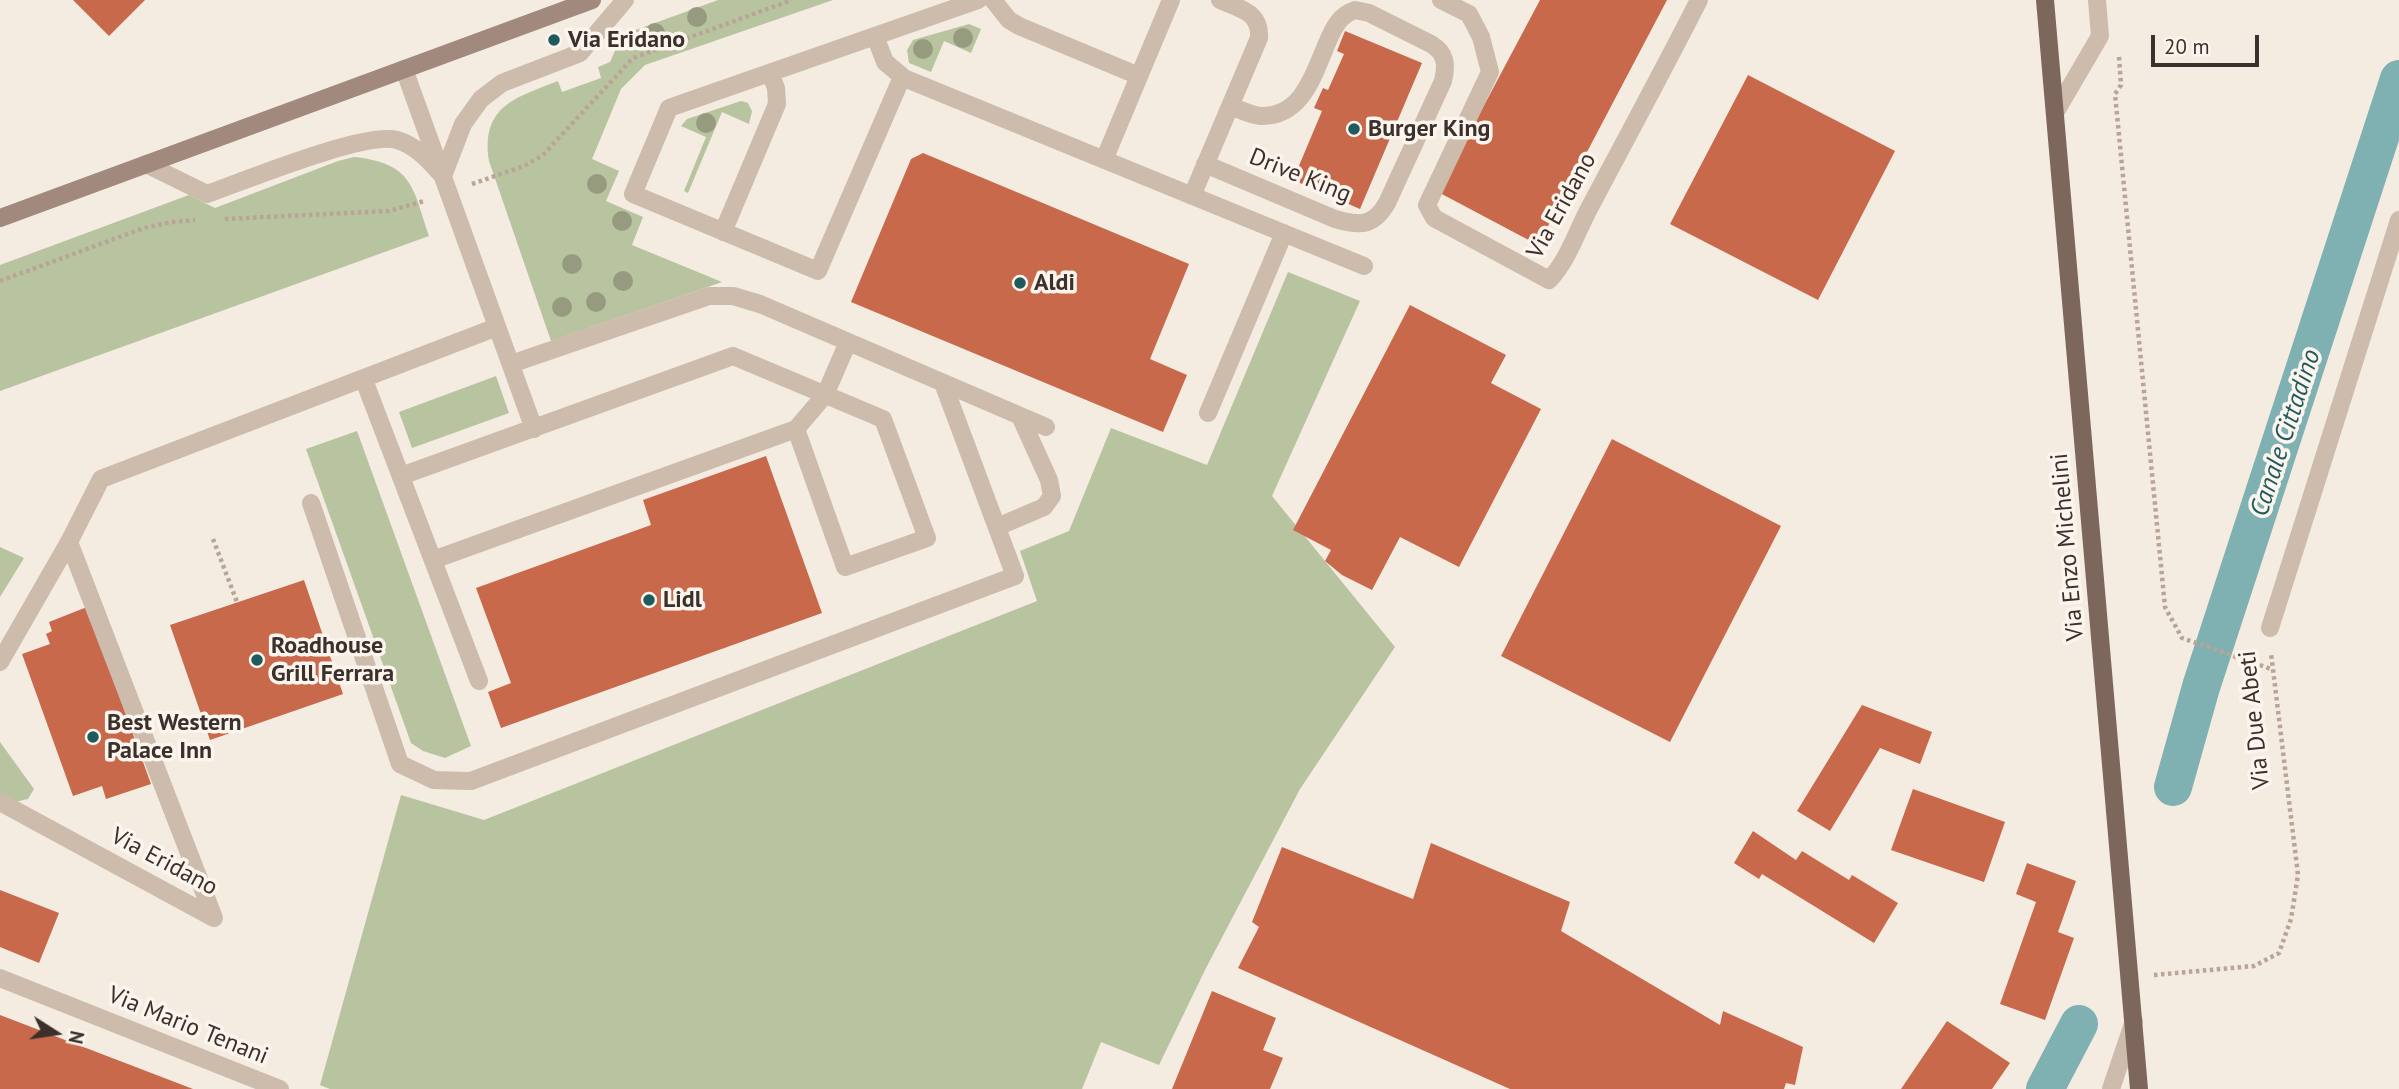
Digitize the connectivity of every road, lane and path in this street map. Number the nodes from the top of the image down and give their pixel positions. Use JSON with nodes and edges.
{"nodes":[{"id":1,"x":592,"y":0,"type":"edge"},
{"id":2,"x":625,"y":0,"type":"edge"},
{"id":3,"x":978,"y":0,"type":"edge"},
{"id":4,"x":993,"y":0,"type":"edge"},
{"id":5,"x":1171,"y":0,"type":"edge"},
{"id":6,"x":1220,"y":0,"type":"edge"},
{"id":7,"x":1441,"y":0,"type":"edge"},
{"id":8,"x":1699,"y":0,"type":"edge"},
{"id":9,"x":2045,"y":0,"type":"edge"},
{"id":10,"x":2097,"y":0,"type":"edge"},
{"id":11,"x":875,"y":36,"type":"junction"},
{"id":12,"x":2119,"y":48,"type":"dead end"},
{"id":13,"x":404,"y":69,"type":"junction"},
{"id":14,"x":770,"y":73,"type":"junction"},
{"id":15,"x":1139,"y":76,"type":"junction"},
{"id":16,"x":902,"y":77,"type":"junction"},
{"id":17,"x":1230,"y":106,"type":"junction"},
{"id":18,"x":2055,"y":113,"type":"junction"},
{"id":19,"x":1104,"y":160,"type":"junction"},
{"id":20,"x":146,"y":164,"type":"junction"},
{"id":21,"x":1205,"y":164,"type":"junction"},
{"id":22,"x":443,"y":176,"type":"junction"},
{"id":23,"x":1192,"y":196,"type":"junction"},
{"id":24,"x":0,"y":218,"type":"edge"},
{"id":25,"x":2399,"y":220,"type":"edge"},
{"id":26,"x":723,"y":232,"type":"junction"},
{"id":27,"x":1284,"y":233,"type":"junction"},
{"id":28,"x":1364,"y":266,"type":"dead end"},
{"id":29,"x":497,"y":327,"type":"junction"},
{"id":30,"x":848,"y":342,"type":"junction"},
{"id":31,"x":510,"y":364,"type":"junction"},
{"id":32,"x":364,"y":380,"type":"junction"},
{"id":33,"x":943,"y":383,"type":"junction"},
{"id":34,"x":825,"y":394,"type":"junction"},
{"id":35,"x":1208,"y":413,"type":"dead end"},
{"id":36,"x":1020,"y":416,"type":"junction"},
{"id":37,"x":1046,"y":427,"type":"dead end"},
{"id":38,"x":534,"y":429,"type":"junction"},
{"id":39,"x":796,"y":429,"type":"junction"},
{"id":40,"x":401,"y":476,"type":"junction"},
{"id":41,"x":311,"y":503,"type":"dead end"},
{"id":42,"x":997,"y":527,"type":"junction"},
{"id":43,"x":213,"y":539,"type":"dead end"},
{"id":44,"x":69,"y":542,"type":"junction"},
{"id":45,"x":433,"y":560,"type":"junction"},
{"id":46,"x":237,"y":602,"type":"dead end"},
{"id":47,"x":2270,"y":628,"type":"joint"},
{"id":48,"x":0,"y":662,"type":"edge"},
{"id":49,"x":2272,"y":669,"type":"junction"},
{"id":50,"x":479,"y":681,"type":"dead end"},
{"id":51,"x":0,"y":802,"type":"edge"},
{"id":52,"x":2130,"y":976,"type":"junction"},
{"id":53,"x":0,"y":978,"type":"edge"},
{"id":54,"x":2134,"y":1021,"type":"junction"},
{"id":55,"x":280,"y":1089,"type":"edge"},
{"id":56,"x":2111,"y":1089,"type":"edge"},
{"id":57,"x":2139,"y":1089,"type":"edge"}],
"edges":[{"from":1,"to":13,"type":"main road"},
{"from":2,"to":22,"type":"street"},
{"from":3,"to":11,"type":"street"},
{"from":4,"to":15,"type":"street"},
{"from":5,"to":15,"type":"street"},
{"from":6,"to":17,"type":"street"},
{"from":7,"to":8,"type":"street","name":"Via Eridano"},
{"from":9,"to":18,"type":"main road","name":"Via Enzo Michelini"},
{"from":10,"to":18,"type":"street"},
{"from":11,"to":14,"type":"street"},
{"from":11,"to":16,"type":"street"},
{"from":12,"to":49,"type":"path"},
{"from":13,"to":20,"type":"main road"},
{"from":13,"to":22,"type":"street"},
{"from":14,"to":26,"type":"street"},
{"from":14,"to":26,"type":"street"},
{"from":15,"to":19,"type":"street"},
{"from":16,"to":19,"type":"street"},
{"from":16,"to":26,"type":"street"},
{"from":17,"to":21,"type":"street"},
{"from":17,"to":21,"type":"street","name":"Drive King"},
{"from":18,"to":52,"type":"main road","name":"Via Enzo Michelini"},
{"from":19,"to":23,"type":"street"},
{"from":20,"to":22,"type":"street"},
{"from":20,"to":24,"type":"main road"},
{"from":21,"to":23,"type":"street"},
{"from":22,"to":29,"type":"street"},
{"from":23,"to":27,"type":"street"},
{"from":25,"to":47,"type":"street","name":"Via Due Abeti"},
{"from":27,"to":28,"type":"street"},
{"from":27,"to":35,"type":"street"},
{"from":29,"to":31,"type":"street"},
{"from":29,"to":32,"type":"street"},
{"from":30,"to":31,"type":"street"},
{"from":30,"to":33,"type":"street"},
{"from":30,"to":34,"type":"street"},
{"from":31,"to":38,"type":"street"},
{"from":32,"to":40,"type":"street"},
{"from":32,"to":44,"type":"street"},
{"from":33,"to":36,"type":"street"},
{"from":33,"to":42,"type":"street"},
{"from":34,"to":38,"type":"street"},
{"from":34,"to":39,"type":"street"},
{"from":34,"to":39,"type":"street"},
{"from":36,"to":37,"type":"street"},
{"from":36,"to":42,"type":"street"},
{"from":38,"to":40,"type":"street"},
{"from":39,"to":45,"type":"street"},
{"from":40,"to":45,"type":"street"},
{"from":41,"to":42,"type":"street"},
{"from":43,"to":46,"type":"path"},
{"from":44,"to":48,"type":"street"},
{"from":44,"to":51,"type":"street","name":"Via Eridano"},
{"from":45,"to":50,"type":"street"},
{"from":47,"to":49,"type":"path","name":"Via Due Abeti"},
{"from":49,"to":52,"type":"path","name":"Via Due Abeti"},
{"from":52,"to":54,"type":"main road","name":"Via Enzo Michelini"},
{"from":53,"to":55,"type":"street","name":"Via Mario Tenani"},
{"from":54,"to":56,"type":"street"},
{"from":54,"to":57,"type":"main road","name":"Via Enzo Michelini"}]}
